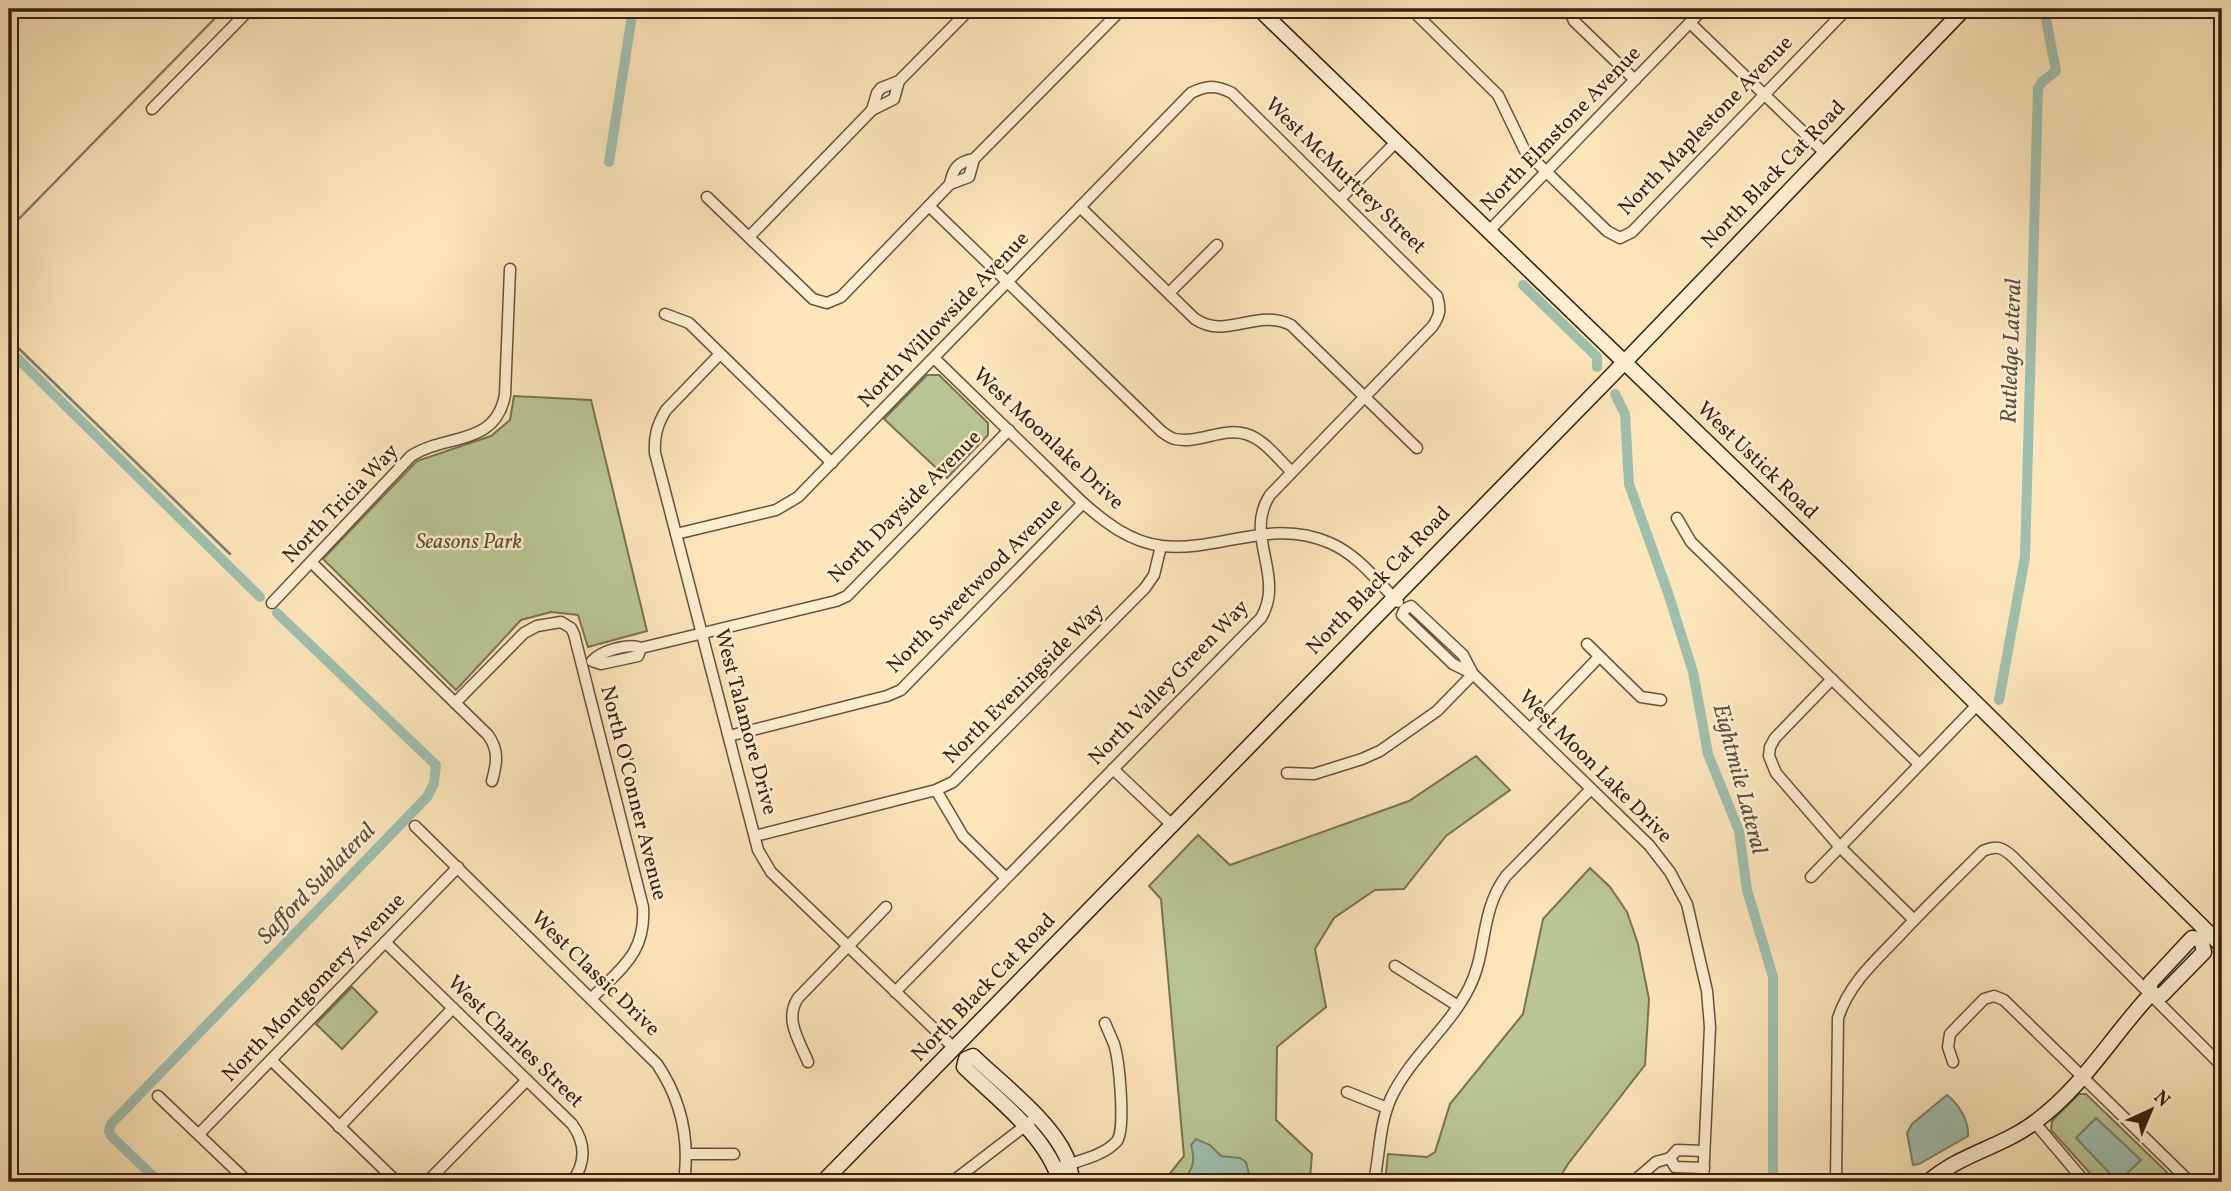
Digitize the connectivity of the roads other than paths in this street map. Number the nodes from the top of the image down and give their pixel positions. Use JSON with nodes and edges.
{"nodes":[{"id":1,"x":250,"y":9,"type":"edge"},
{"id":2,"x":970,"y":9,"type":"edge"},
{"id":3,"x":1119,"y":9,"type":"edge"},
{"id":4,"x":1259,"y":9,"type":"edge"},
{"id":5,"x":1411,"y":9,"type":"edge"},
{"id":6,"x":1569,"y":9,"type":"edge"},
{"id":7,"x":1703,"y":9,"type":"edge"},
{"id":8,"x":1847,"y":9,"type":"edge"},
{"id":9,"x":1964,"y":9,"type":"edge"},
{"id":10,"x":1690,"y":23,"type":"junction"},
{"id":11,"x":1635,"y":80,"type":"junction"},
{"id":12,"x":899,"y":81,"type":"junction"},
{"id":13,"x":1212,"y":85,"type":"joint"},
{"id":14,"x":1764,"y":94,"type":"junction"},
{"id":15,"x":152,"y":109,"type":"dead end"},
{"id":16,"x":872,"y":110,"type":"junction"},
{"id":17,"x":1396,"y":142,"type":"junction"},
{"id":18,"x":1825,"y":153,"type":"junction"},
{"id":19,"x":974,"y":159,"type":"junction"},
{"id":20,"x":1546,"y":172,"type":"junction"},
{"id":21,"x":950,"y":184,"type":"junction"},
{"id":22,"x":707,"y":197,"type":"dead end"},
{"id":23,"x":1341,"y":198,"type":"junction"},
{"id":24,"x":929,"y":206,"type":"junction"},
{"id":25,"x":1080,"y":207,"type":"junction"},
{"id":26,"x":1489,"y":232,"type":"junction"},
{"id":27,"x":748,"y":237,"type":"junction"},
{"id":28,"x":1217,"y":245,"type":"dead end"},
{"id":29,"x":510,"y":269,"type":"dead end"},
{"id":30,"x":1008,"y":282,"type":"junction"},
{"id":31,"x":1169,"y":293,"type":"junction"},
{"id":32,"x":1440,"y":306,"type":"joint"},
{"id":33,"x":665,"y":314,"type":"dead end"},
{"id":34,"x":720,"y":354,"type":"junction"},
{"id":35,"x":934,"y":358,"type":"junction"},
{"id":36,"x":1624,"y":361,"type":"junction"},
{"id":37,"x":1364,"y":398,"type":"junction"},
{"id":38,"x":1009,"y":430,"type":"junction"},
{"id":39,"x":1417,"y":448,"type":"dead end"},
{"id":40,"x":832,"y":463,"type":"junction"},
{"id":41,"x":1292,"y":472,"type":"junction"},
{"id":42,"x":1083,"y":503,"type":"junction"},
{"id":43,"x":1676,"y":518,"type":"dead end"},
{"id":44,"x":1261,"y":533,"type":"junction"},
{"id":45,"x":676,"y":534,"type":"junction"},
{"id":46,"x":1161,"y":546,"type":"junction"},
{"id":47,"x":311,"y":562,"type":"junction"},
{"id":48,"x":1393,"y":597,"type":"junction"},
{"id":49,"x":272,"y":603,"type":"dead end"},
{"id":50,"x":1405,"y":609,"type":"joint"},
{"id":51,"x":702,"y":635,"type":"junction"},
{"id":52,"x":1587,"y":644,"type":"dead end"},
{"id":53,"x":1599,"y":657,"type":"junction"},
{"id":54,"x":587,"y":663,"type":"junction"},
{"id":55,"x":1473,"y":674,"type":"junction"},
{"id":56,"x":1832,"y":679,"type":"junction"},
{"id":57,"x":1661,"y":700,"type":"dead end"},
{"id":58,"x":455,"y":703,"type":"junction"},
{"id":59,"x":1978,"y":704,"type":"junction"},
{"id":60,"x":1530,"y":729,"type":"junction"},
{"id":61,"x":729,"y":736,"type":"junction"},
{"id":62,"x":1919,"y":764,"type":"junction"},
{"id":63,"x":1113,"y":769,"type":"junction"},
{"id":64,"x":1287,"y":773,"type":"dead end"},
{"id":65,"x":492,"y":781,"type":"dead end"},
{"id":66,"x":1591,"y":789,"type":"junction"},
{"id":67,"x":936,"y":790,"type":"junction"},
{"id":68,"x":1171,"y":825,"type":"junction"},
{"id":69,"x":415,"y":826,"type":"dead end"},
{"id":70,"x":755,"y":836,"type":"junction"},
{"id":71,"x":1840,"y":847,"type":"junction"},
{"id":72,"x":458,"y":867,"type":"junction"},
{"id":73,"x":1811,"y":877,"type":"dead end"},
{"id":74,"x":1006,"y":878,"type":"junction"},
{"id":75,"x":886,"y":907,"type":"dead end"},
{"id":76,"x":1914,"y":920,"type":"junction"},
{"id":77,"x":2205,"y":935,"type":"junction"},
{"id":78,"x":385,"y":942,"type":"junction"},
{"id":79,"x":848,"y":946,"type":"junction"},
{"id":80,"x":2222,"y":946,"type":"edge"},
{"id":81,"x":1395,"y":966,"type":"dead end"},
{"id":82,"x":895,"y":992,"type":"junction"},
{"id":83,"x":2150,"y":995,"type":"junction"},
{"id":84,"x":592,"y":998,"type":"junction"},
{"id":85,"x":1458,"y":1006,"type":"junction"},
{"id":86,"x":453,"y":1008,"type":"junction"},
{"id":87,"x":1105,"y":1023,"type":"dead end"},
{"id":88,"x":954,"y":1048,"type":"junction"},
{"id":89,"x":966,"y":1059,"type":"junction"},
{"id":90,"x":271,"y":1060,"type":"junction"},
{"id":91,"x":808,"y":1062,"type":"dead end"},
{"id":92,"x":1953,"y":1062,"type":"dead end"},
{"id":93,"x":2222,"y":1066,"type":"edge"},
{"id":94,"x":2083,"y":1077,"type":"junction"},
{"id":95,"x":527,"y":1080,"type":"junction"},
{"id":96,"x":1347,"y":1093,"type":"dead end"},
{"id":97,"x":159,"y":1096,"type":"dead end"},
{"id":98,"x":1387,"y":1108,"type":"junction"},
{"id":99,"x":1037,"y":1117,"type":"junction"},
{"id":100,"x":2035,"y":1122,"type":"junction"},
{"id":101,"x":339,"y":1126,"type":"junction"},
{"id":102,"x":1024,"y":1126,"type":"junction"},
{"id":103,"x":199,"y":1135,"type":"junction"},
{"id":104,"x":1704,"y":1151,"type":"junction"},
{"id":105,"x":687,"y":1154,"type":"junction"},
{"id":106,"x":734,"y":1154,"type":"dead end"},
{"id":107,"x":1670,"y":1158,"type":"junction"},
{"id":108,"x":1704,"y":1168,"type":"junction"},
{"id":109,"x":1062,"y":1172,"type":"edge"},
{"id":110,"x":1936,"y":1180,"type":"edge"},
{"id":111,"x":248,"y":1182,"type":"edge"},
{"id":112,"x":397,"y":1182,"type":"edge"},
{"id":113,"x":427,"y":1182,"type":"edge"},
{"id":114,"x":572,"y":1182,"type":"edge"},
{"id":115,"x":684,"y":1182,"type":"edge"},
{"id":116,"x":823,"y":1182,"type":"edge"},
{"id":117,"x":952,"y":1182,"type":"edge"},
{"id":118,"x":1073,"y":1182,"type":"edge"},
{"id":119,"x":1374,"y":1182,"type":"edge"},
{"id":120,"x":1633,"y":1182,"type":"edge"},
{"id":121,"x":1703,"y":1182,"type":"edge"},
{"id":122,"x":1836,"y":1182,"type":"edge"},
{"id":123,"x":2085,"y":1182,"type":"edge"},
{"id":124,"x":2190,"y":1182,"type":"edge"}],
"edges":[{"from":1,"to":15,"type":"street"},
{"from":2,"to":12,"type":"street"},
{"from":3,"to":19,"type":"street"},
{"from":4,"to":17,"type":"main road","name":"West Ustick Road"},
{"from":5,"to":20,"type":"street"},
{"from":6,"to":11,"type":"street"},
{"from":7,"to":10,"type":"street","name":"North Elmstone Avenue"},
{"from":8,"to":14,"type":"street","name":"North Maplestone Avenue"},
{"from":9,"to":18,"type":"main road","name":"North Black Cat Road"},
{"from":10,"to":11,"type":"street","name":"North Elmstone Avenue"},
{"from":10,"to":14,"type":"street"},
{"from":11,"to":20,"type":"street","name":"North Elmstone Avenue"},
{"from":12,"to":16,"type":"street"},
{"from":12,"to":16,"type":"street"},
{"from":13,"to":23,"type":"street","name":"West McMurtrey Street"},
{"from":13,"to":25,"type":"street","name":"North Willowside Avenue"},
{"from":14,"to":18,"type":"street"},
{"from":14,"to":20,"type":"street","name":"North Maplestone Avenue"},
{"from":16,"to":27,"type":"street"},
{"from":17,"to":23,"type":"street"},
{"from":17,"to":26,"type":"main road","name":"West Ustick Road"},
{"from":18,"to":36,"type":"main road","name":"North Black Cat Road"},
{"from":19,"to":21,"type":"street"},
{"from":19,"to":21,"type":"street"},
{"from":20,"to":26,"type":"street","name":"North Elmstone Avenue"},
{"from":21,"to":24,"type":"street"},
{"from":22,"to":27,"type":"street"},
{"from":23,"to":32,"type":"street","name":"West McMurtrey Street"},
{"from":24,"to":27,"type":"street"},
{"from":24,"to":30,"type":"street"},
{"from":25,"to":30,"type":"street","name":"North Willowside Avenue"},
{"from":25,"to":31,"type":"street"},
{"from":26,"to":36,"type":"main road","name":"West Ustick Road"},
{"from":28,"to":31,"type":"street"},
{"from":29,"to":47,"type":"street","name":"North Tricia Way"},
{"from":30,"to":35,"type":"street","name":"North Willowside Avenue"},
{"from":30,"to":41,"type":"street"},
{"from":31,"to":37,"type":"street"},
{"from":32,"to":37,"type":"street","name":"North Valley Green Way"},
{"from":33,"to":34,"type":"street"},
{"from":34,"to":40,"type":"street"},
{"from":34,"to":45,"type":"street","name":"West Talamore Drive"},
{"from":35,"to":38,"type":"street","name":"West Moonlake Drive"},
{"from":35,"to":40,"type":"street","name":"North Willowside Avenue"},
{"from":36,"to":48,"type":"main road","name":"North Black Cat Road"},
{"from":36,"to":59,"type":"main road","name":"West Ustick Road"},
{"from":37,"to":39,"type":"street"},
{"from":37,"to":41,"type":"street","name":"North Valley Green Way"},
{"from":38,"to":42,"type":"street","name":"West Moonlake Drive"},
{"from":38,"to":51,"type":"street","name":"North Dayside Avenue"},
{"from":40,"to":45,"type":"street","name":"North Willowside Avenue"},
{"from":41,"to":44,"type":"street","name":"North Valley Green Way"},
{"from":42,"to":46,"type":"street","name":"West Moonlake Drive"},
{"from":42,"to":61,"type":"street","name":"North Sweetwood Avenue"},
{"from":43,"to":56,"type":"street"},
{"from":44,"to":46,"type":"street","name":"West Moonlake Drive"},
{"from":44,"to":48,"type":"street","name":"West Moonlake Drive"},
{"from":44,"to":63,"type":"street","name":"North Valley Green Way"},
{"from":45,"to":51,"type":"street","name":"West Talamore Drive"},
{"from":46,"to":67,"type":"street","name":"North Eveningside Way"},
{"from":47,"to":49,"type":"street","name":"North Tricia Way"},
{"from":47,"to":58,"type":"street"},
{"from":48,"to":50,"type":"street","name":"West Moonlake Drive"},
{"from":48,"to":68,"type":"main road","name":"North Black Cat Road"},
{"from":50,"to":55,"type":"street","name":"West Moon Lake Drive"},
{"from":51,"to":54,"type":"street","name":"North Dayside Avenue"},
{"from":51,"to":61,"type":"street","name":"West Talamore Drive"},
{"from":52,"to":53,"type":"street"},
{"from":53,"to":57,"type":"street"},
{"from":53,"to":60,"type":"street"},
{"from":54,"to":58,"type":"street","name":"North O'Conner Avenue"},
{"from":54,"to":84,"type":"street","name":"North O'Conner Avenue"},
{"from":55,"to":60,"type":"street","name":"West Moon Lake Drive"},
{"from":55,"to":64,"type":"street"},
{"from":56,"to":62,"type":"street"},
{"from":56,"to":71,"type":"street"},
{"from":58,"to":65,"type":"street"},
{"from":59,"to":62,"type":"street"},
{"from":59,"to":77,"type":"main road","name":"West Ustick Road"},
{"from":60,"to":66,"type":"street","name":"West Moon Lake Drive"},
{"from":61,"to":70,"type":"street","name":"West Talamore Drive"},
{"from":62,"to":71,"type":"street"},
{"from":63,"to":68,"type":"street"},
{"from":63,"to":74,"type":"street","name":"North Valley Green Way"},
{"from":66,"to":85,"type":"street"},
{"from":66,"to":104,"type":"street","name":"West Moon Lake Drive"},
{"from":67,"to":70,"type":"street","name":"North Eveningside Way"},
{"from":67,"to":74,"type":"street"},
{"from":68,"to":88,"type":"main road","name":"North Black Cat Road"},
{"from":69,"to":72,"type":"street","name":"West Classic Drive"},
{"from":70,"to":79,"type":"street","name":"West Talamore Drive"},
{"from":71,"to":73,"type":"street"},
{"from":71,"to":76,"type":"street"},
{"from":72,"to":78,"type":"street","name":"North Montgomery Avenue"},
{"from":72,"to":84,"type":"street","name":"West Classic Drive"},
{"from":74,"to":82,"type":"street","name":"North Valley Green Way"},
{"from":75,"to":79,"type":"street"},
{"from":76,"to":83,"type":"street"},
{"from":76,"to":122,"type":"street"},
{"from":77,"to":80,"type":"main road","name":"West Ustick Road"},
{"from":77,"to":83,"type":"main road"},
{"from":78,"to":86,"type":"street","name":"West Charles Street"},
{"from":78,"to":90,"type":"street","name":"North Montgomery Avenue"},
{"from":79,"to":82,"type":"street","name":"West Talamore Drive"},
{"from":79,"to":91,"type":"street"},
{"from":81,"to":85,"type":"street"},
{"from":82,"to":88,"type":"street","name":"West Talamore Drive"},
{"from":83,"to":93,"type":"street"},
{"from":83,"to":94,"type":"main road"},
{"from":84,"to":105,"type":"street","name":"West Classic Drive"},
{"from":85,"to":98,"type":"street"},
{"from":86,"to":95,"type":"street","name":"West Charles Street"},
{"from":86,"to":101,"type":"street"},
{"from":87,"to":109,"type":"street"},
{"from":88,"to":89,"type":"main road"},
{"from":88,"to":116,"type":"main road","name":"North Black Cat Road"},
{"from":89,"to":99,"type":"main road"},
{"from":89,"to":102,"type":"main road"},
{"from":90,"to":101,"type":"street"},
{"from":90,"to":103,"type":"street","name":"North Montgomery Avenue"},
{"from":92,"to":94,"type":"street"},
{"from":94,"to":100,"type":"main road"},
{"from":94,"to":124,"type":"street"},
{"from":95,"to":113,"type":"street"},
{"from":95,"to":114,"type":"street","name":"West Charles Street"},
{"from":96,"to":98,"type":"street"},
{"from":97,"to":103,"type":"street"},
{"from":98,"to":119,"type":"street"},
{"from":99,"to":102,"type":"street"},
{"from":99,"to":109,"type":"main road"},
{"from":100,"to":110,"type":"main road"},
{"from":100,"to":123,"type":"street"},
{"from":101,"to":112,"type":"street"},
{"from":102,"to":109,"type":"main road"},
{"from":102,"to":117,"type":"street"},
{"from":103,"to":111,"type":"street"},
{"from":104,"to":107,"type":"street"},
{"from":104,"to":108,"type":"street","name":"West Moon Lake Drive"},
{"from":105,"to":106,"type":"street"},
{"from":105,"to":115,"type":"street","name":"West Classic Drive"},
{"from":107,"to":108,"type":"street"},
{"from":107,"to":120,"type":"street"},
{"from":108,"to":121,"type":"street","name":"West Moon Lake Drive"},
{"from":109,"to":118,"type":"main road"}]}
